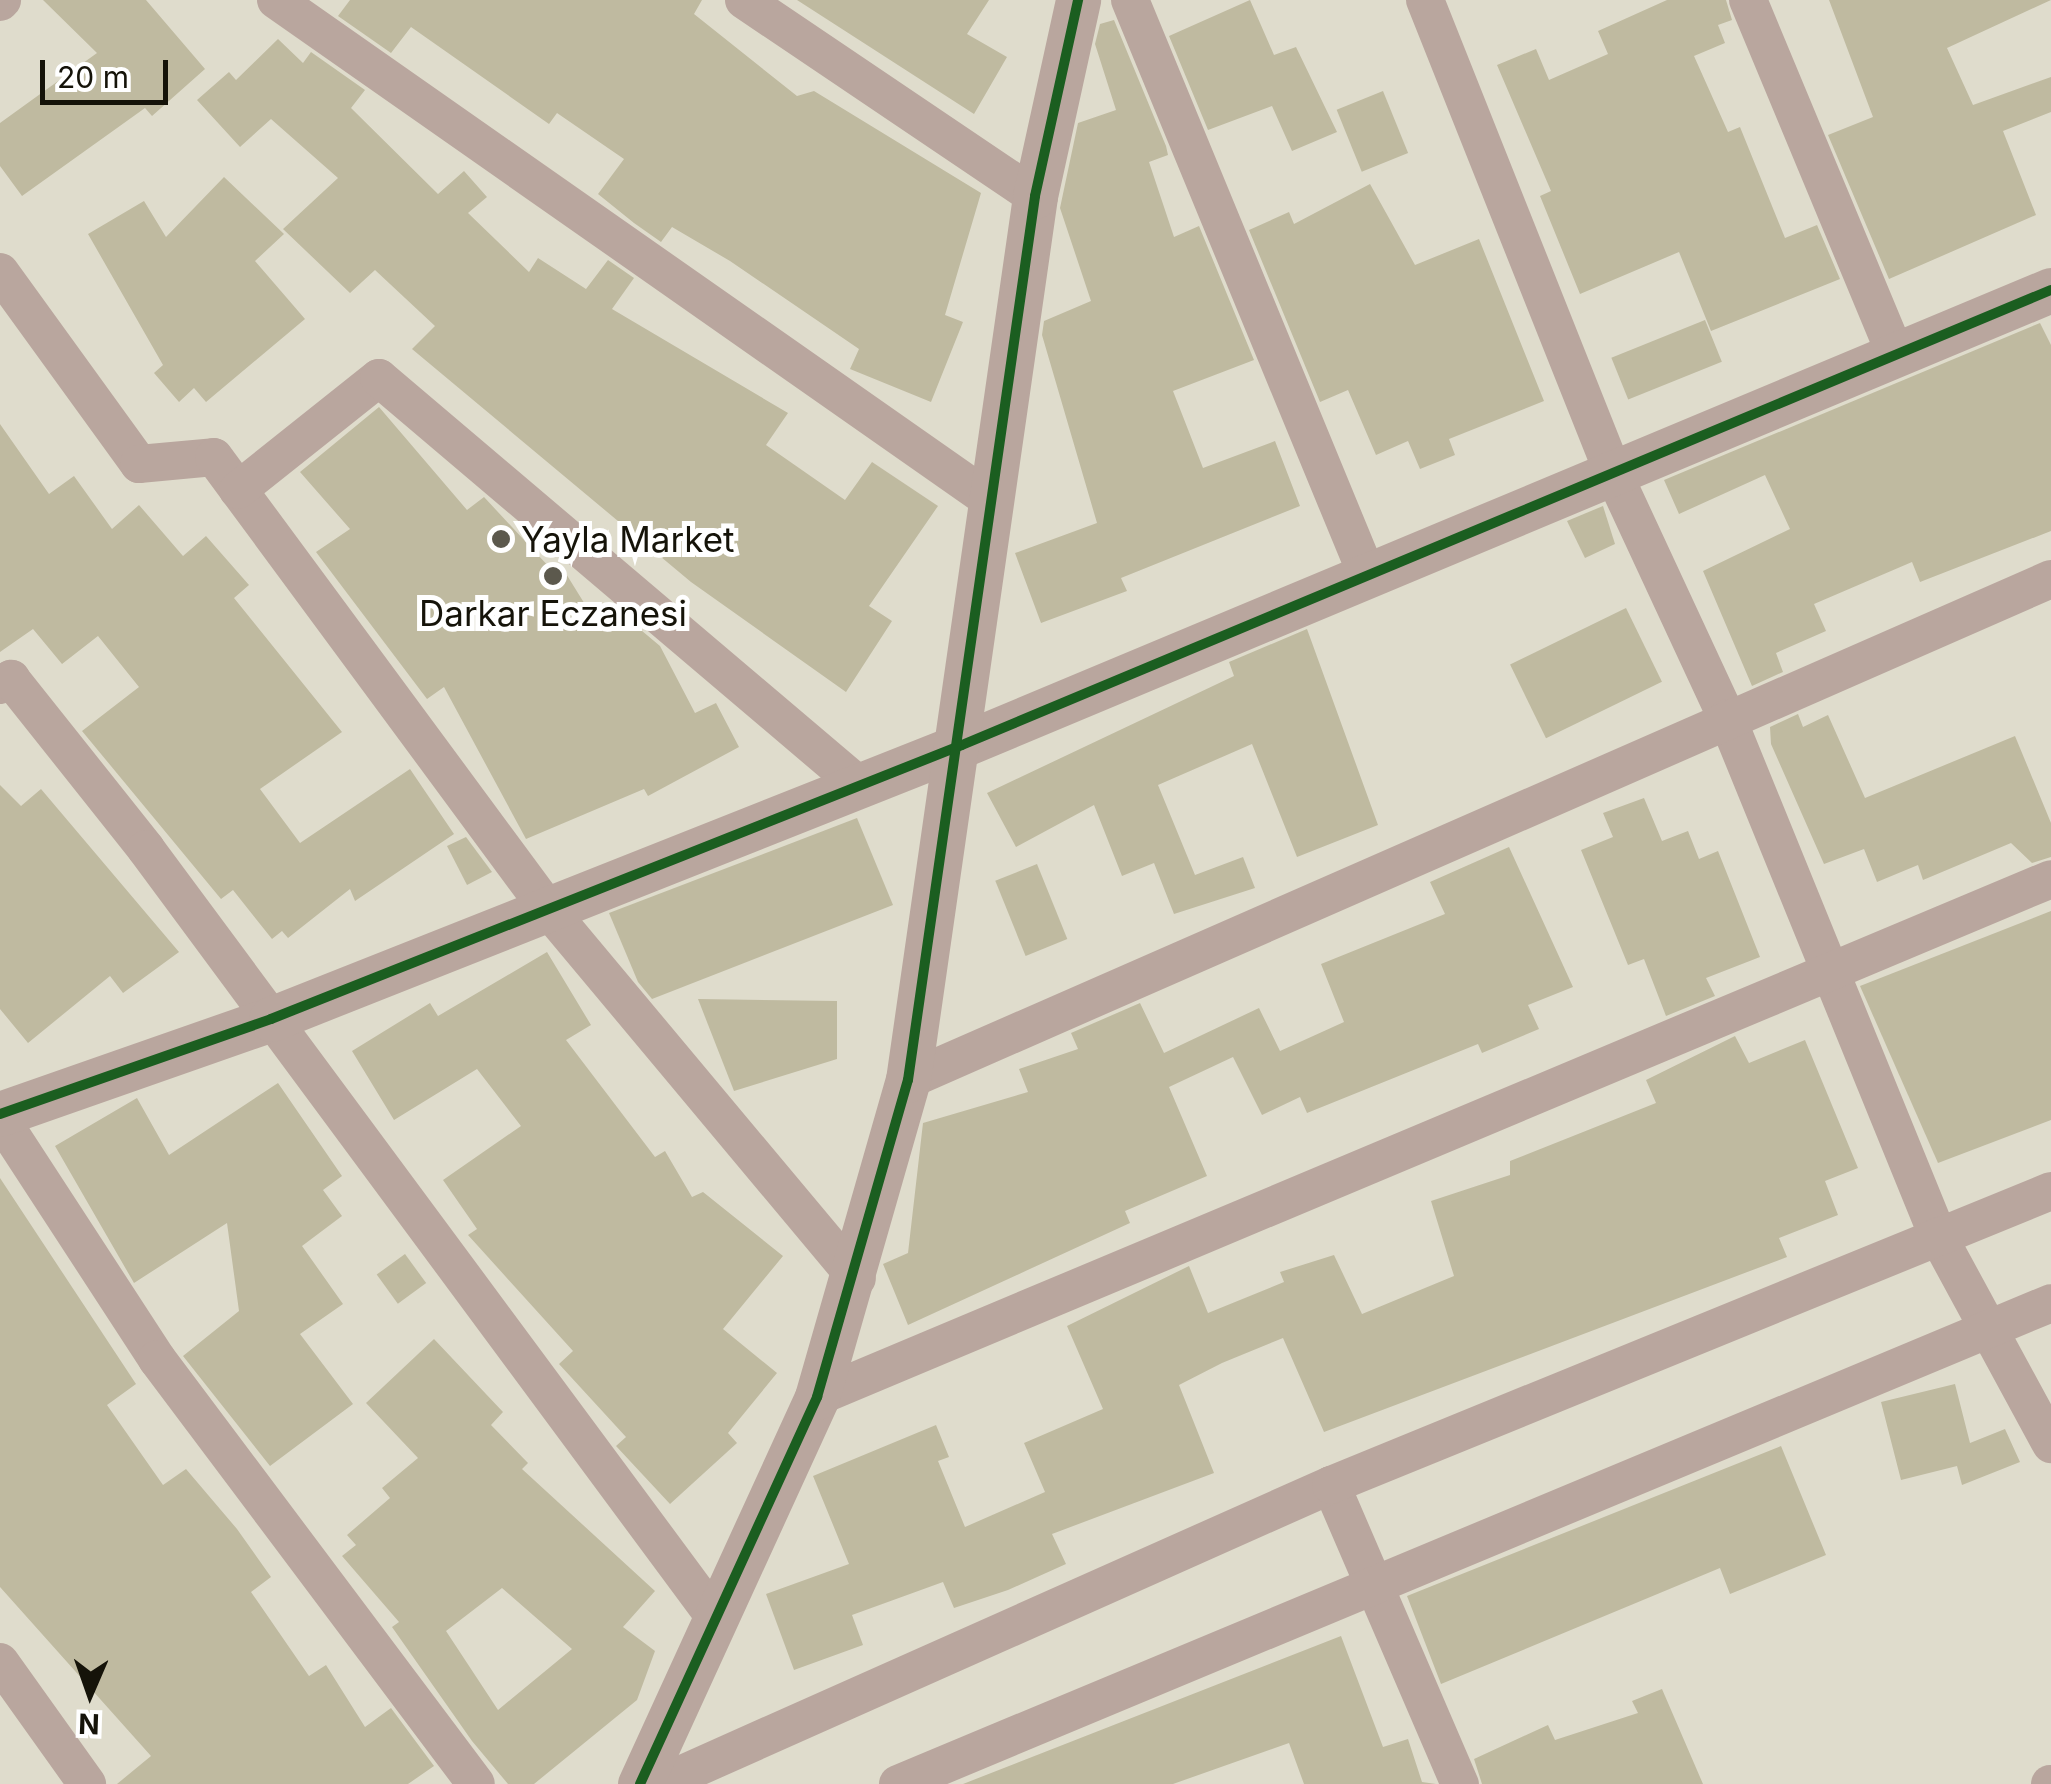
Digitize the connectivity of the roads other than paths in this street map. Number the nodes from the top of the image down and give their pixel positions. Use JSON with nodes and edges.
{"nodes":[{"id":1,"x":276,"y":0,"type":"edge"},
{"id":2,"x":744,"y":0,"type":"edge"},
{"id":3,"x":1078,"y":0,"type":"edge"},
{"id":4,"x":1130,"y":0,"type":"edge"},
{"id":5,"x":1425,"y":0,"type":"edge"},
{"id":6,"x":1748,"y":0,"type":"edge"},
{"id":7,"x":1034,"y":196,"type":"junction"},
{"id":8,"x":0,"y":272,"type":"edge"},
{"id":9,"x":2051,"y":290,"type":"edge"},
{"id":10,"x":1896,"y":356,"type":"junction"},
{"id":11,"x":1614,"y":475,"type":"junction"},
{"id":12,"x":238,"y":490,"type":"junction"},
{"id":13,"x":994,"y":502,"type":"junction"},
{"id":14,"x":1367,"y":575,"type":"junction"},
{"id":15,"x":2051,"y":579,"type":"edge"},
{"id":16,"x":0,"y":685,"type":"edge"},
{"id":17,"x":1726,"y":718,"type":"junction"},
{"id":18,"x":962,"y":745,"type":"junction"},
{"id":19,"x":854,"y":781,"type":"junction"},
{"id":20,"x":2051,"y":879,"type":"edge"},
{"id":21,"x":547,"y":908,"type":"junction"},
{"id":22,"x":1831,"y":972,"type":"junction"},
{"id":23,"x":271,"y":1019,"type":"junction"},
{"id":24,"x":908,"y":1080,"type":"junction"},
{"id":25,"x":0,"y":1116,"type":"edge"},
{"id":26,"x":2051,"y":1191,"type":"edge"},
{"id":27,"x":1938,"y":1236,"type":"junction"},
{"id":28,"x":856,"y":1279,"type":"junction"},
{"id":29,"x":2051,"y":1302,"type":"edge"},
{"id":30,"x":1995,"y":1328,"type":"junction"},
{"id":31,"x":817,"y":1397,"type":"junction"},
{"id":32,"x":2051,"y":1444,"type":"edge"},
{"id":33,"x":1331,"y":1485,"type":"junction"},
{"id":34,"x":1372,"y":1580,"type":"junction"},
{"id":35,"x":718,"y":1620,"type":"junction"},
{"id":36,"x":0,"y":1662,"type":"edge"},
{"id":37,"x":87,"y":1784,"type":"edge"},
{"id":38,"x":476,"y":1784,"type":"edge"},
{"id":39,"x":640,"y":1784,"type":"edge"},
{"id":40,"x":660,"y":1784,"type":"edge"},
{"id":41,"x":898,"y":1784,"type":"edge"},
{"id":42,"x":1460,"y":1784,"type":"edge"}],
"edges":[{"from":1,"to":13,"type":"street"},
{"from":2,"to":7,"type":"street"},
{"from":3,"to":7,"type":"street"},
{"from":4,"to":14,"type":"street"},
{"from":5,"to":11,"type":"street"},
{"from":6,"to":10,"type":"street"},
{"from":7,"to":13,"type":"street"},
{"from":8,"to":12,"type":"street"},
{"from":9,"to":10,"type":"street"},
{"from":10,"to":11,"type":"street"},
{"from":11,"to":14,"type":"street"},
{"from":11,"to":17,"type":"street"},
{"from":12,"to":19,"type":"street"},
{"from":12,"to":21,"type":"street"},
{"from":13,"to":18,"type":"street"},
{"from":14,"to":18,"type":"street"},
{"from":15,"to":17,"type":"street"},
{"from":16,"to":23,"type":"street"},
{"from":17,"to":22,"type":"street"},
{"from":17,"to":24,"type":"street"},
{"from":18,"to":19,"type":"street"},
{"from":18,"to":24,"type":"street"},
{"from":19,"to":21,"type":"street"},
{"from":20,"to":22,"type":"street"},
{"from":21,"to":23,"type":"street"},
{"from":21,"to":28,"type":"street"},
{"from":22,"to":27,"type":"street"},
{"from":22,"to":31,"type":"street"},
{"from":23,"to":25,"type":"street"},
{"from":23,"to":35,"type":"street"},
{"from":24,"to":28,"type":"street"},
{"from":25,"to":38,"type":"street"},
{"from":26,"to":27,"type":"street"},
{"from":27,"to":30,"type":"street"},
{"from":27,"to":33,"type":"street"},
{"from":28,"to":31,"type":"street"},
{"from":29,"to":30,"type":"street"},
{"from":30,"to":32,"type":"street"},
{"from":30,"to":34,"type":"street"},
{"from":31,"to":35,"type":"street"},
{"from":33,"to":34,"type":"street"},
{"from":33,"to":40,"type":"street"},
{"from":34,"to":41,"type":"street"},
{"from":34,"to":42,"type":"street"},
{"from":35,"to":39,"type":"street"},
{"from":36,"to":37,"type":"street"}]}
